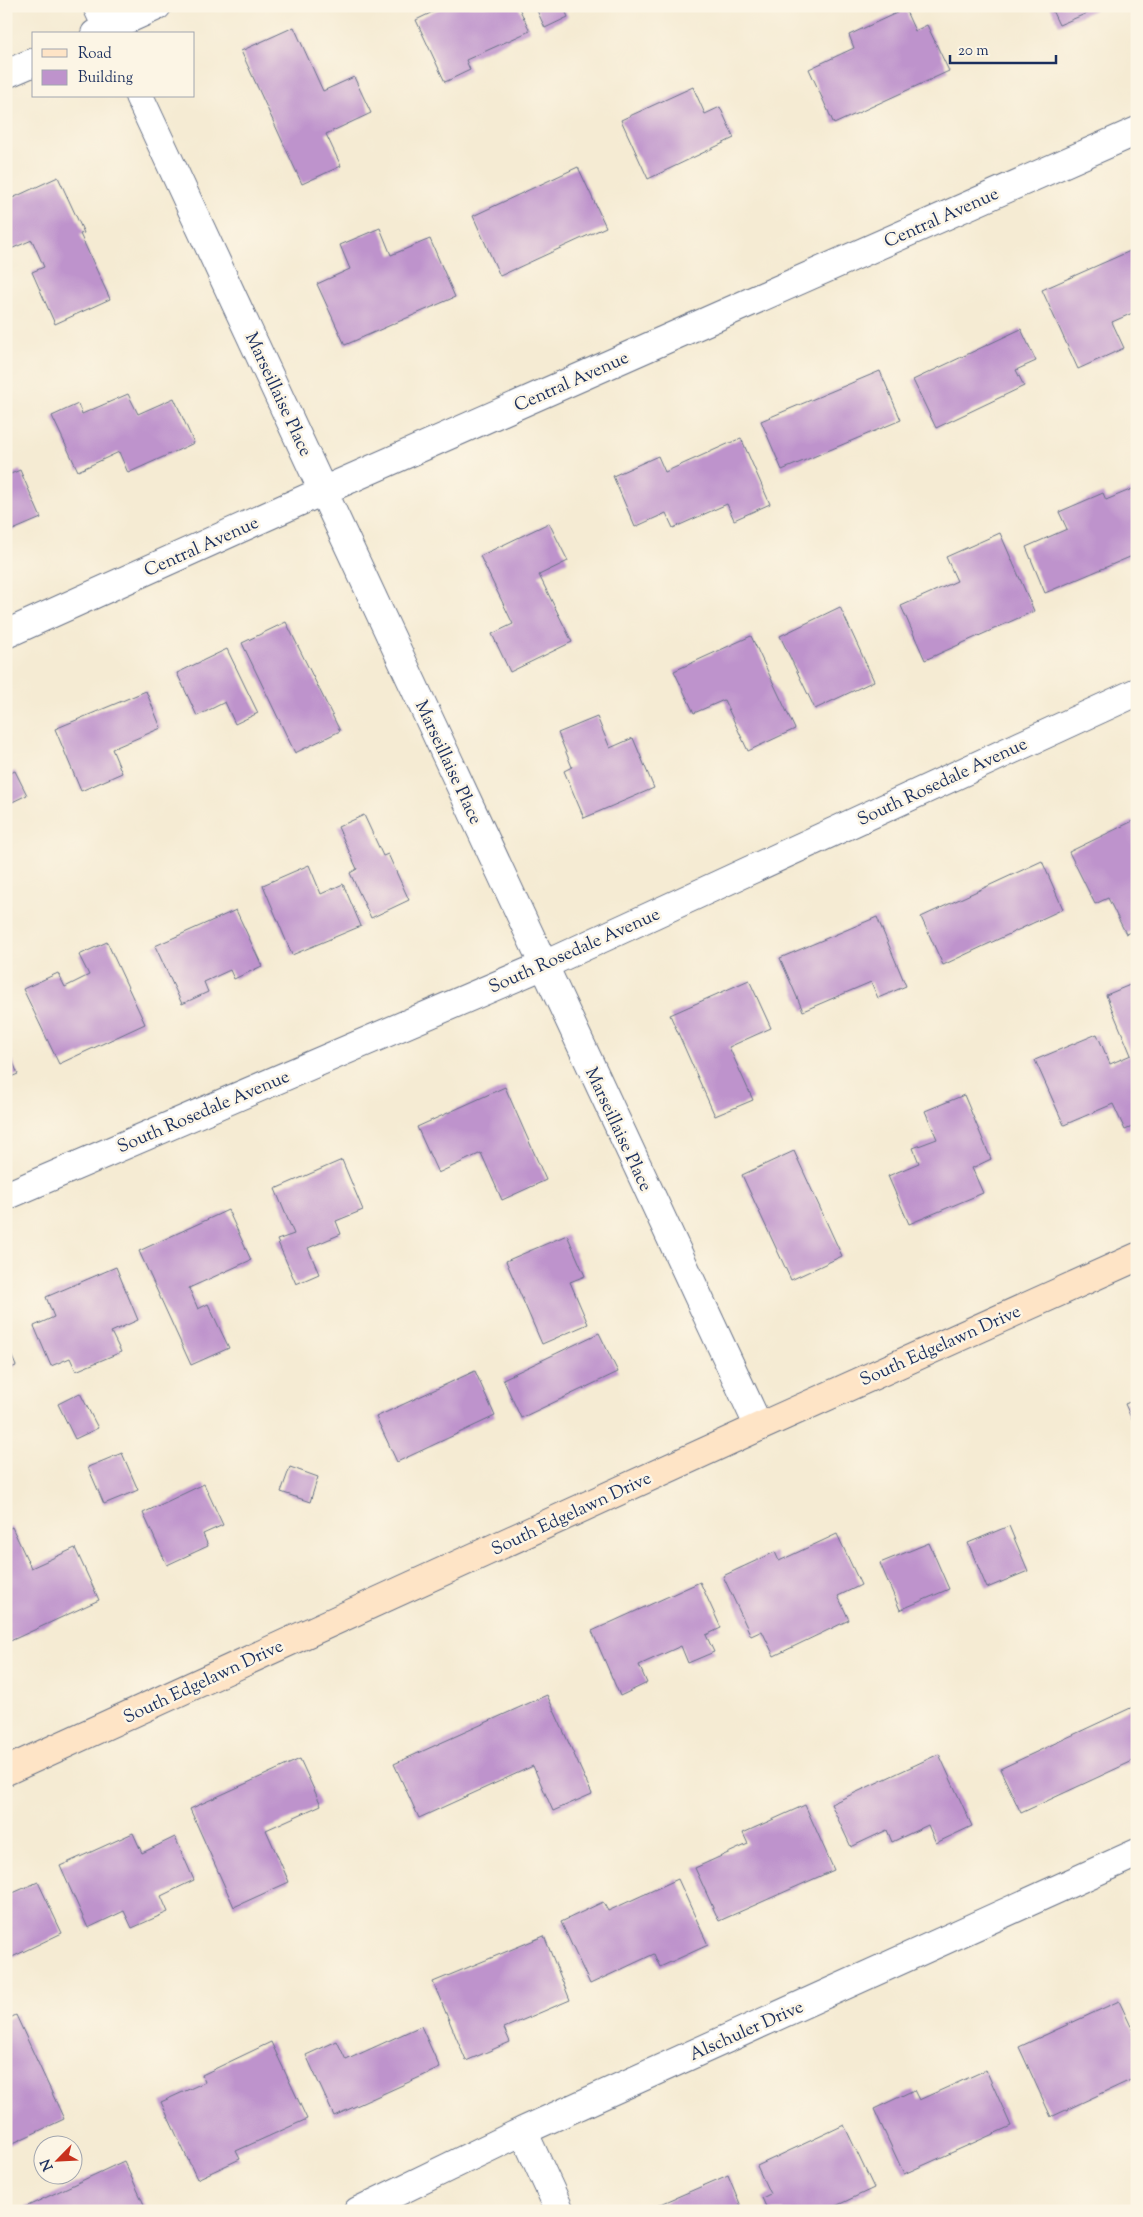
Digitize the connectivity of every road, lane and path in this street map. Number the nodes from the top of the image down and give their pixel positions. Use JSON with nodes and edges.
{"nodes":[{"id":1,"x":157,"y":6,"type":"edge"},
{"id":2,"x":102,"y":26,"type":"edge"},
{"id":3,"x":32,"y":63,"type":"edge"},
{"id":4,"x":6,"y":74,"type":"edge"},
{"id":5,"x":140,"y":98,"type":"edge"},
{"id":6,"x":1137,"y":131,"type":"edge"},
{"id":7,"x":325,"y":490,"type":"junction"},
{"id":8,"x":6,"y":634,"type":"edge"},
{"id":9,"x":1137,"y":692,"type":"edge"},
{"id":10,"x":542,"y":966,"type":"junction"},
{"id":11,"x":6,"y":1196,"type":"edge"},
{"id":12,"x":1137,"y":1257,"type":"edge"},
{"id":13,"x":759,"y":1427,"type":"junction"},
{"id":14,"x":6,"y":1771,"type":"edge"},
{"id":15,"x":1137,"y":1853,"type":"edge"},
{"id":16,"x":523,"y":2130,"type":"junction"},
{"id":17,"x":358,"y":2211,"type":"edge"},
{"id":18,"x":560,"y":2211,"type":"edge"}],
"edges":[{"from":1,"to":2,"type":"street"},
{"from":3,"to":4,"type":"street"},
{"from":5,"to":7,"type":"street","name":"Marseillaise Place"},
{"from":6,"to":7,"type":"street","name":"Central Avenue"},
{"from":7,"to":8,"type":"street","name":"Central Avenue"},
{"from":7,"to":10,"type":"street","name":"Marseillaise Place"},
{"from":9,"to":10,"type":"street","name":"South Rosedale Avenue"},
{"from":10,"to":11,"type":"street","name":"South Rosedale Avenue"},
{"from":10,"to":13,"type":"street","name":"Marseillaise Place"},
{"from":12,"to":13,"type":"street","name":"South Edgelawn Drive"},
{"from":13,"to":14,"type":"street","name":"South Edgelawn Drive"},
{"from":15,"to":16,"type":"street","name":"Alschuler Drive"},
{"from":16,"to":17,"type":"street","name":"Alschuler Drive"},
{"from":16,"to":18,"type":"street"}]}
